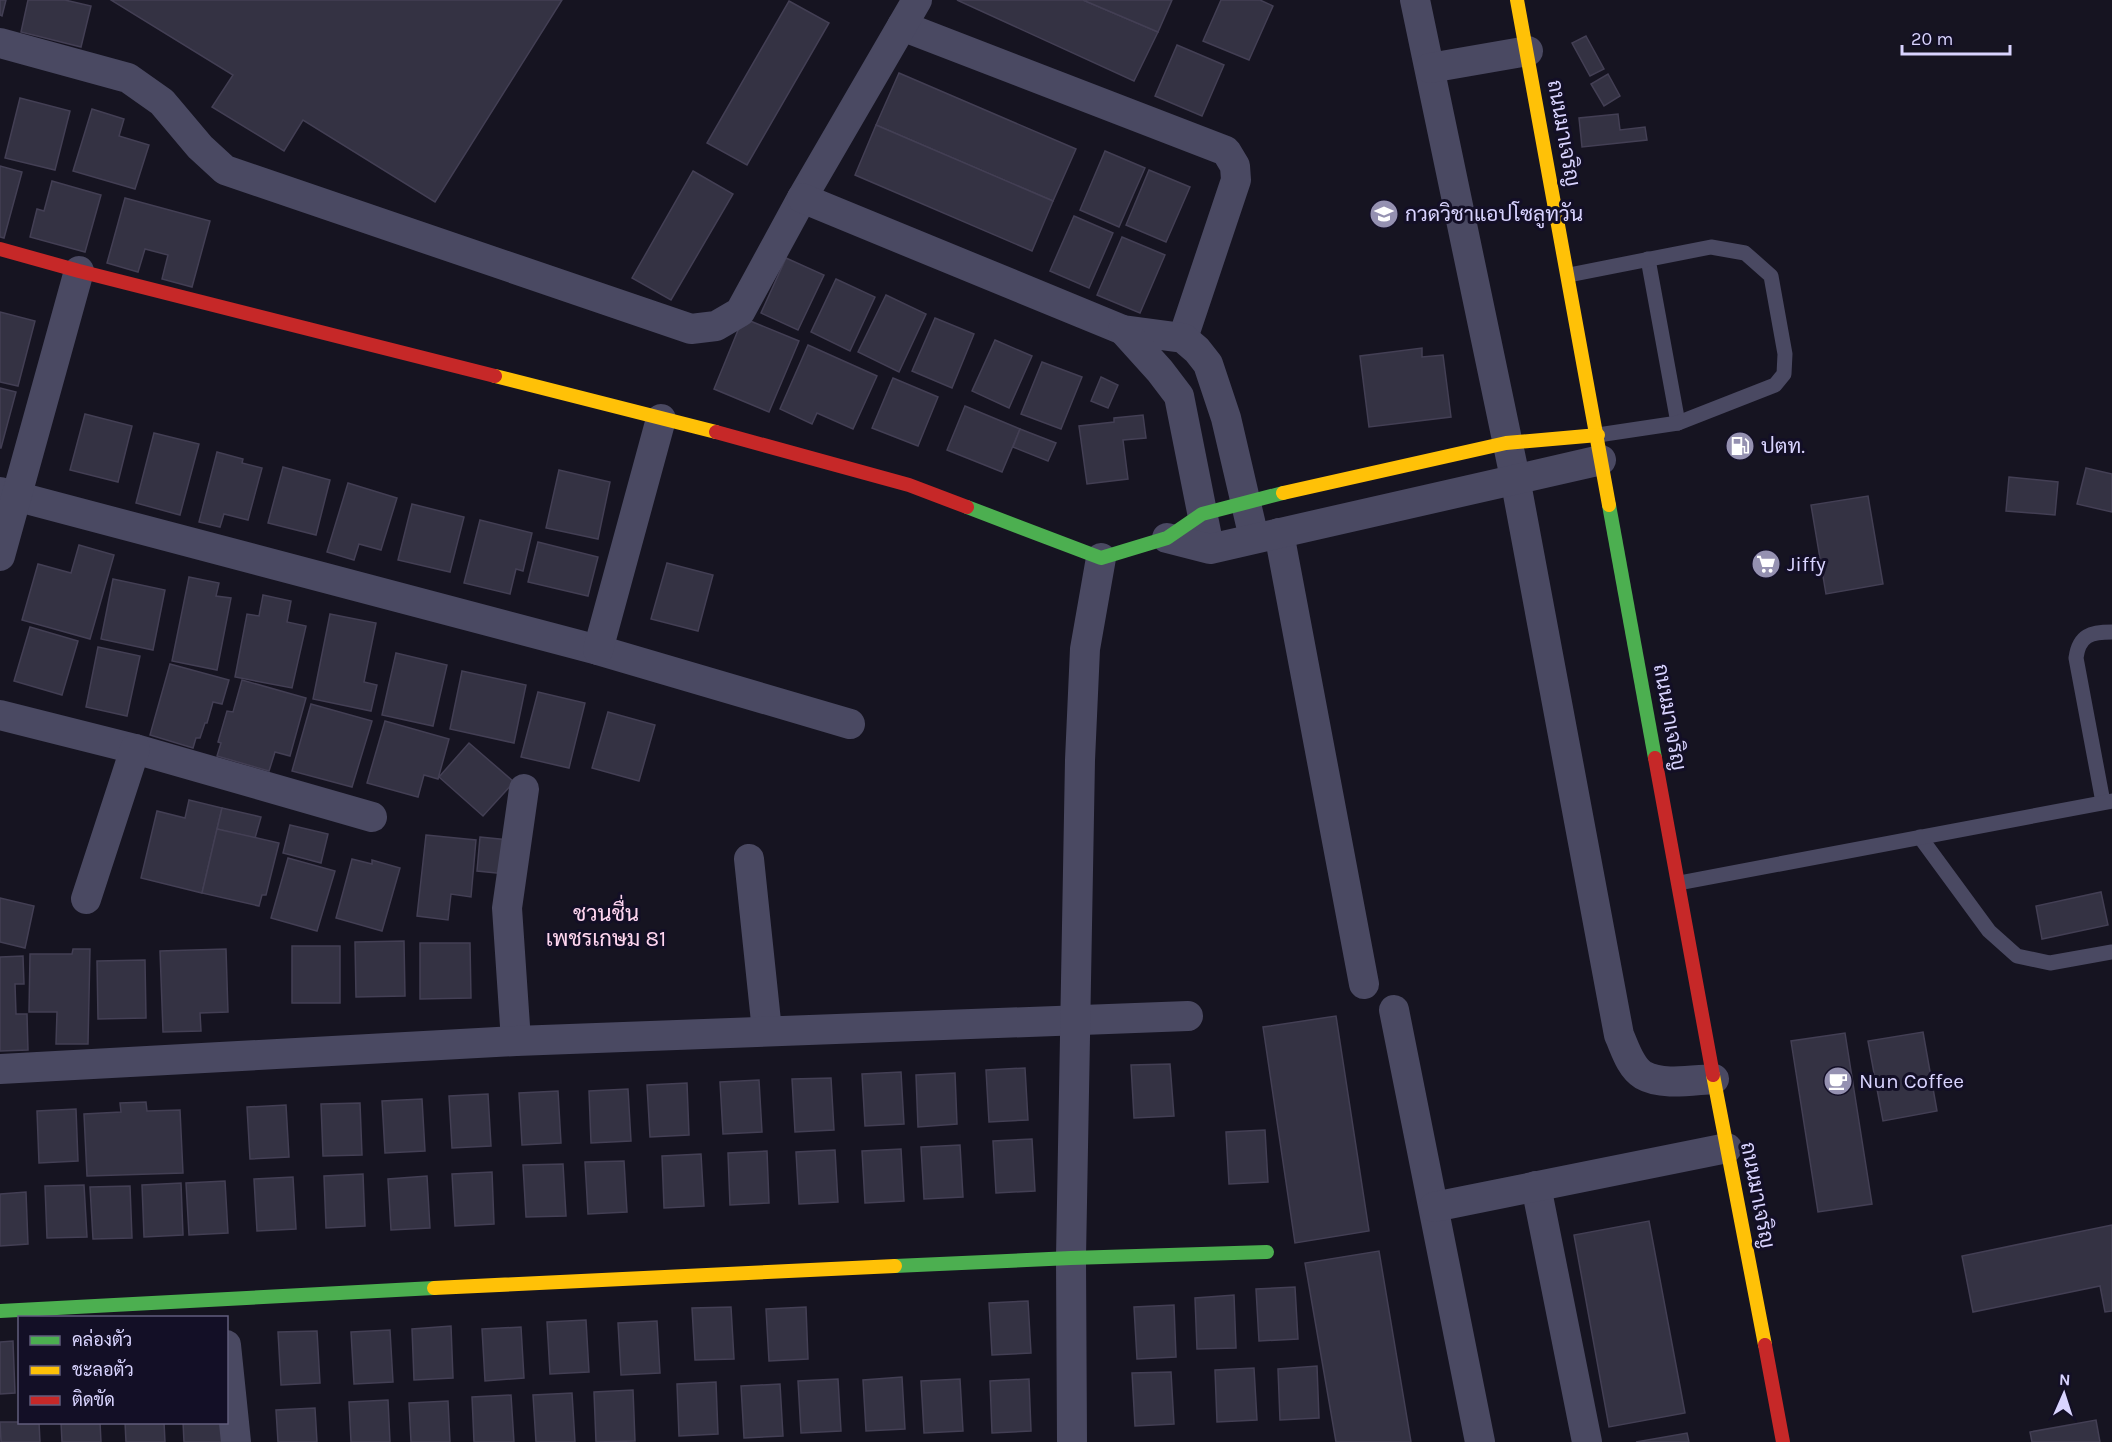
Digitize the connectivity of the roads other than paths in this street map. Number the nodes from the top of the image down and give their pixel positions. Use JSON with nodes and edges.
{"nodes":[{"id":1,"x":917,"y":0,"type":"edge"},
{"id":2,"x":1415,"y":0,"type":"edge"},
{"id":3,"x":1517,"y":0,"type":"edge"},
{"id":4,"x":902,"y":26,"type":"junction"},
{"id":5,"x":0,"y":43,"type":"edge"},
{"id":6,"x":1528,"y":51,"type":"junction"},
{"id":7,"x":1430,"y":68,"type":"junction"},
{"id":8,"x":802,"y":198,"type":"junction"},
{"id":9,"x":0,"y":249,"type":"edge"},
{"id":10,"x":1648,"y":259,"type":"junction"},
{"id":11,"x":79,"y":271,"type":"junction"},
{"id":12,"x":1569,"y":274,"type":"junction"},
{"id":13,"x":1123,"y":330,"type":"junction"},
{"id":14,"x":1183,"y":338,"type":"junction"},
{"id":15,"x":661,"y":419,"type":"junction"},
{"id":16,"x":1678,"y":423,"type":"junction"},
{"id":17,"x":1506,"y":443,"type":"junction"},
{"id":18,"x":1600,"y":447,"type":"junction"},
{"id":19,"x":1515,"y":478,"type":"junction"},
{"id":20,"x":8,"y":494,"type":"edge"},
{"id":21,"x":1246,"y":501,"type":"junction"},
{"id":22,"x":1202,"y":514,"type":"junction"},
{"id":23,"x":1267,"y":535,"type":"junction"},
{"id":24,"x":1167,"y":538,"type":"junction"},
{"id":25,"x":1210,"y":549,"type":"junction"},
{"id":26,"x":0,"y":556,"type":"edge"},
{"id":27,"x":1101,"y":558,"type":"junction"},
{"id":28,"x":2112,"y":632,"type":"edge"},
{"id":29,"x":598,"y":650,"type":"junction"},
{"id":30,"x":0,"y":715,"type":"edge"},
{"id":31,"x":850,"y":724,"type":"dead end"},
{"id":32,"x":135,"y":749,"type":"junction"},
{"id":33,"x":524,"y":789,"type":"dead end"},
{"id":34,"x":2107,"y":802,"type":"edge"},
{"id":35,"x":372,"y":817,"type":"dead end"},
{"id":36,"x":1920,"y":837,"type":"junction"},
{"id":37,"x":749,"y":860,"type":"dead end"},
{"id":38,"x":1679,"y":883,"type":"junction"},
{"id":39,"x":86,"y":899,"type":"dead end"},
{"id":40,"x":2112,"y":952,"type":"edge"},
{"id":41,"x":1364,"y":984,"type":"dead end"},
{"id":42,"x":1394,"y":1010,"type":"dead end"},
{"id":43,"x":1188,"y":1016,"type":"dead end"},
{"id":44,"x":1077,"y":1021,"type":"junction"},
{"id":45,"x":767,"y":1030,"type":"junction"},
{"id":46,"x":516,"y":1041,"type":"junction"},
{"id":47,"x":0,"y":1069,"type":"edge"},
{"id":48,"x":1714,"y":1079,"type":"junction"},
{"id":49,"x":1727,"y":1148,"type":"junction"},
{"id":50,"x":1536,"y":1186,"type":"junction"},
{"id":51,"x":1434,"y":1207,"type":"junction"},
{"id":52,"x":1266,"y":1252,"type":"dead end"},
{"id":53,"x":1071,"y":1258,"type":"junction"},
{"id":54,"x":223,"y":1308,"type":"edge"},
{"id":55,"x":0,"y":1311,"type":"edge"},
{"id":56,"x":228,"y":1364,"type":"edge"},
{"id":57,"x":236,"y":1442,"type":"edge"},
{"id":58,"x":1072,"y":1442,"type":"edge"},
{"id":59,"x":1480,"y":1442,"type":"edge"},
{"id":60,"x":1587,"y":1442,"type":"edge"},
{"id":61,"x":1783,"y":1442,"type":"edge"}],
"edges":[{"from":1,"to":4,"type":"street"},
{"from":2,"to":7,"type":"street"},
{"from":3,"to":6,"type":"street","name":"ถนนมาเจริญ"},
{"from":4,"to":8,"type":"street"},
{"from":4,"to":14,"type":"street"},
{"from":5,"to":8,"type":"street"},
{"from":6,"to":7,"type":"street"},
{"from":6,"to":12,"type":"street","name":"ถนนมาเจริญ"},
{"from":7,"to":17,"type":"street"},
{"from":8,"to":13,"type":"street"},
{"from":9,"to":11,"type":"street"},
{"from":10,"to":12,"type":"lane"},
{"from":10,"to":16,"type":"lane"},
{"from":10,"to":16,"type":"lane"},
{"from":11,"to":15,"type":"street"},
{"from":11,"to":20,"type":"street"},
{"from":12,"to":18,"type":"street","name":"ถนนมาเจริญ"},
{"from":13,"to":14,"type":"street"},
{"from":13,"to":22,"type":"street"},
{"from":14,"to":21,"type":"street"},
{"from":15,"to":27,"type":"street"},
{"from":15,"to":29,"type":"street"},
{"from":16,"to":18,"type":"lane"},
{"from":17,"to":18,"type":"street"},
{"from":17,"to":19,"type":"street"},
{"from":17,"to":21,"type":"street"},
{"from":18,"to":19,"type":"street"},
{"from":18,"to":38,"type":"street","name":"ถนนมาเจริญ"},
{"from":19,"to":23,"type":"street"},
{"from":19,"to":48,"type":"street"},
{"from":20,"to":26,"type":"street"},
{"from":20,"to":29,"type":"street"},
{"from":21,"to":22,"type":"street"},
{"from":21,"to":23,"type":"street"},
{"from":22,"to":24,"type":"street"},
{"from":22,"to":25,"type":"street"},
{"from":23,"to":25,"type":"street"},
{"from":23,"to":41,"type":"street"},
{"from":24,"to":25,"type":"street"},
{"from":24,"to":27,"type":"street"},
{"from":27,"to":44,"type":"street"},
{"from":28,"to":34,"type":"lane"},
{"from":29,"to":31,"type":"street"},
{"from":30,"to":32,"type":"street"},
{"from":32,"to":35,"type":"street"},
{"from":32,"to":39,"type":"street"},
{"from":33,"to":46,"type":"street"},
{"from":34,"to":36,"type":"lane"},
{"from":36,"to":38,"type":"lane"},
{"from":36,"to":40,"type":"lane"},
{"from":37,"to":45,"type":"street"},
{"from":38,"to":48,"type":"street","name":"ถนนมาเจริญ"},
{"from":42,"to":51,"type":"street"},
{"from":43,"to":44,"type":"street"},
{"from":44,"to":45,"type":"street"},
{"from":44,"to":53,"type":"street"},
{"from":45,"to":46,"type":"street"},
{"from":46,"to":47,"type":"street"},
{"from":48,"to":49,"type":"street","name":"ถนนมาเจริญ"},
{"from":49,"to":50,"type":"street"},
{"from":49,"to":61,"type":"street","name":"ถนนมาเจริญ"},
{"from":50,"to":51,"type":"street"},
{"from":50,"to":60,"type":"street"},
{"from":51,"to":59,"type":"street"},
{"from":52,"to":53,"type":"street"},
{"from":53,"to":54,"type":"street"},
{"from":53,"to":58,"type":"street"},
{"from":54,"to":55,"type":"street"},
{"from":56,"to":57,"type":"street"}]}
